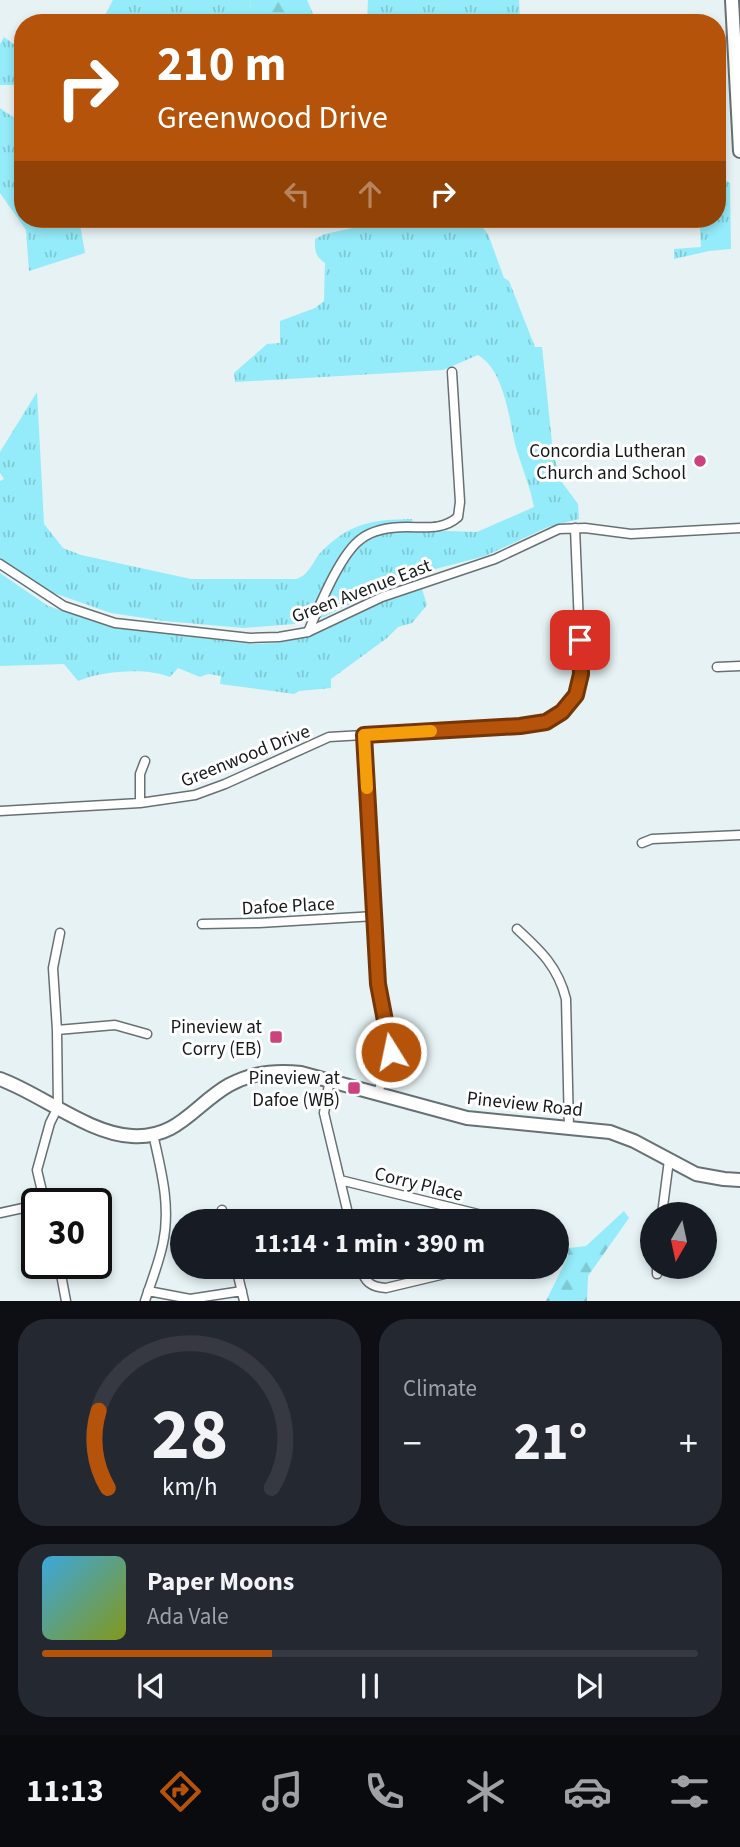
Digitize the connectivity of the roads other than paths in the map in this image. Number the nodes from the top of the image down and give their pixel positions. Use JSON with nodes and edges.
{"nodes":[{"id":1,"x":732,"y":0,"type":"edge"},
{"id":2,"x":740,"y":150,"type":"edge"},
{"id":3,"x":452,"y":372,"type":"dead end"},
{"id":4,"x":575,"y":528,"type":"junction"},
{"id":5,"x":740,"y":528,"type":"edge"},
{"id":6,"x":0,"y":564,"type":"edge"},
{"id":7,"x":308,"y":632,"type":"junction"},
{"id":8,"x":740,"y":666,"type":"edge"},
{"id":9,"x":717,"y":667,"type":"dead end"},
{"id":10,"x":364,"y":735,"type":"junction"},
{"id":11,"x":145,"y":761,"type":"dead end"},
{"id":12,"x":140,"y":803,"type":"junction"},
{"id":13,"x":0,"y":811,"type":"edge"},
{"id":14,"x":740,"y":835,"type":"edge"},
{"id":15,"x":642,"y":843,"type":"dead end"},
{"id":16,"x":375,"y":916,"type":"junction"},
{"id":17,"x":202,"y":923,"type":"dead end"},
{"id":18,"x":517,"y":929,"type":"dead end"},
{"id":19,"x":60,"y":933,"type":"dead end"},
{"id":20,"x":57,"y":1030,"type":"junction"},
{"id":21,"x":147,"y":1034,"type":"dead end"},
{"id":22,"x":0,"y":1079,"type":"edge"},
{"id":23,"x":330,"y":1079,"type":"junction"},
{"id":24,"x":378,"y":1093,"type":"junction"},
{"id":25,"x":58,"y":1107,"type":"junction"},
{"id":26,"x":569,"y":1128,"type":"junction"},
{"id":27,"x":153,"y":1134,"type":"junction"},
{"id":28,"x":669,"y":1160,"type":"junction"},
{"id":29,"x":340,"y":1180,"type":"junction"},
{"id":30,"x":738,"y":1180,"type":"edge"},
{"id":31,"x":40,"y":1188,"type":"edge"},
{"id":32,"x":664,"y":1202,"type":"edge"},
{"id":33,"x":21,"y":1208,"type":"edge"},
{"id":34,"x":347,"y":1209,"type":"edge"},
{"id":35,"x":458,"y":1209,"type":"edge"},
{"id":36,"x":0,"y":1213,"type":"edge"},
{"id":37,"x":62,"y":1279,"type":"edge"},
{"id":38,"x":239,"y":1279,"type":"edge"},
{"id":39,"x":366,"y":1279,"type":"edge"},
{"id":40,"x":424,"y":1279,"type":"edge"},
{"id":41,"x":148,"y":1291,"type":"junction"},
{"id":42,"x":242,"y":1292,"type":"junction"},
{"id":43,"x":66,"y":1301,"type":"edge"},
{"id":44,"x":145,"y":1301,"type":"edge"},
{"id":45,"x":244,"y":1301,"type":"edge"}],
"edges":[{"from":1,"to":2,"type":"street"},
{"from":3,"to":7,"type":"street"},
{"from":4,"to":5,"type":"street","name":"Green Avenue East"},
{"from":4,"to":7,"type":"street","name":"Green Avenue East"},
{"from":4,"to":10,"type":"street","name":"Greenwood Drive"},
{"from":6,"to":7,"type":"street","name":"Green Avenue East"},
{"from":8,"to":9,"type":"street"},
{"from":10,"to":12,"type":"street","name":"Greenwood Drive"},
{"from":10,"to":16,"type":"street"},
{"from":11,"to":12,"type":"street"},
{"from":12,"to":13,"type":"street","name":"Greenwood Drive"},
{"from":14,"to":15,"type":"street"},
{"from":16,"to":17,"type":"street","name":"Dafoe Place"},
{"from":16,"to":24,"type":"street"},
{"from":18,"to":26,"type":"street"},
{"from":19,"to":20,"type":"street"},
{"from":20,"to":21,"type":"street"},
{"from":20,"to":25,"type":"street"},
{"from":22,"to":25,"type":"street","name":"Pineview Road"},
{"from":23,"to":24,"type":"street","name":"Pineview Road"},
{"from":23,"to":27,"type":"street","name":"Pineview Road"},
{"from":23,"to":29,"type":"street"},
{"from":24,"to":26,"type":"street","name":"Pineview Road"},
{"from":25,"to":27,"type":"street","name":"Pineview Road"},
{"from":25,"to":31,"type":"street"},
{"from":26,"to":28,"type":"street","name":"Pineview Road"},
{"from":27,"to":41,"type":"street"},
{"from":28,"to":30,"type":"street","name":"Pineview Road"},
{"from":28,"to":32,"type":"street"},
{"from":29,"to":34,"type":"street"},
{"from":29,"to":35,"type":"street","name":"Corry Place"},
{"from":33,"to":36,"type":"street"},
{"from":37,"to":43,"type":"street"},
{"from":38,"to":42,"type":"street"},
{"from":39,"to":40,"type":"street"},
{"from":41,"to":42,"type":"street"},
{"from":41,"to":44,"type":"street"},
{"from":42,"to":45,"type":"street"}]}
